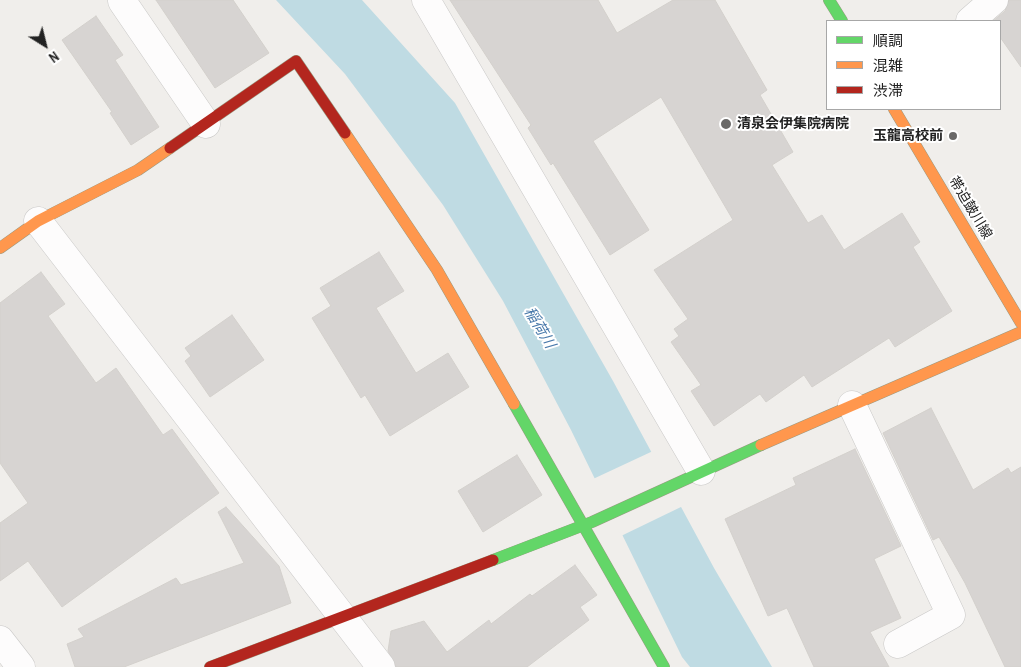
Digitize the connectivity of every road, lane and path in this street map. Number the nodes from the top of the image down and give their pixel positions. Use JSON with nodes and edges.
{"nodes":[{"id":1,"x":426,"y":0,"type":"edge"},
{"id":2,"x":829,"y":0,"type":"edge"},
{"id":3,"x":994,"y":0,"type":"edge"},
{"id":4,"x":122,"y":1,"type":"edge"},
{"id":5,"x":841,"y":20,"type":"edge"},
{"id":6,"x":971,"y":20,"type":"edge"},
{"id":7,"x":895,"y":110,"type":"edge"},
{"id":8,"x":206,"y":124,"type":"junction"},
{"id":9,"x":38,"y":221,"type":"junction"},
{"id":10,"x":0,"y":248,"type":"edge"},
{"id":11,"x":1021,"y":323,"type":"edge"},
{"id":12,"x":1021,"y":332,"type":"edge"},
{"id":13,"x":852,"y":405,"type":"junction"},
{"id":14,"x":697,"y":472,"type":"junction"},
{"id":15,"x":588,"y":523,"type":"junction"},
{"id":16,"x":343,"y":617,"type":"junction"},
{"id":17,"x":0,"y":640,"type":"edge"},
{"id":18,"x":898,"y":644,"type":"dead end"},
{"id":19,"x":21,"y":667,"type":"edge"},
{"id":20,"x":210,"y":667,"type":"edge"},
{"id":21,"x":381,"y":667,"type":"edge"},
{"id":22,"x":664,"y":667,"type":"edge"}],
"edges":[{"from":1,"to":14,"type":"street"},
{"from":2,"to":5,"type":"street"},
{"from":3,"to":6,"type":"street"},
{"from":4,"to":8,"type":"street"},
{"from":7,"to":11,"type":"street","name":"帯迫皷川線"},
{"from":8,"to":9,"type":"street"},
{"from":8,"to":15,"type":"street"},
{"from":9,"to":10,"type":"street"},
{"from":9,"to":16,"type":"street"},
{"from":12,"to":13,"type":"street"},
{"from":13,"to":14,"type":"street"},
{"from":13,"to":18,"type":"street"},
{"from":14,"to":15,"type":"street"},
{"from":15,"to":16,"type":"street"},
{"from":15,"to":22,"type":"street"},
{"from":16,"to":20,"type":"street"},
{"from":16,"to":21,"type":"street"},
{"from":17,"to":19,"type":"street"}]}
